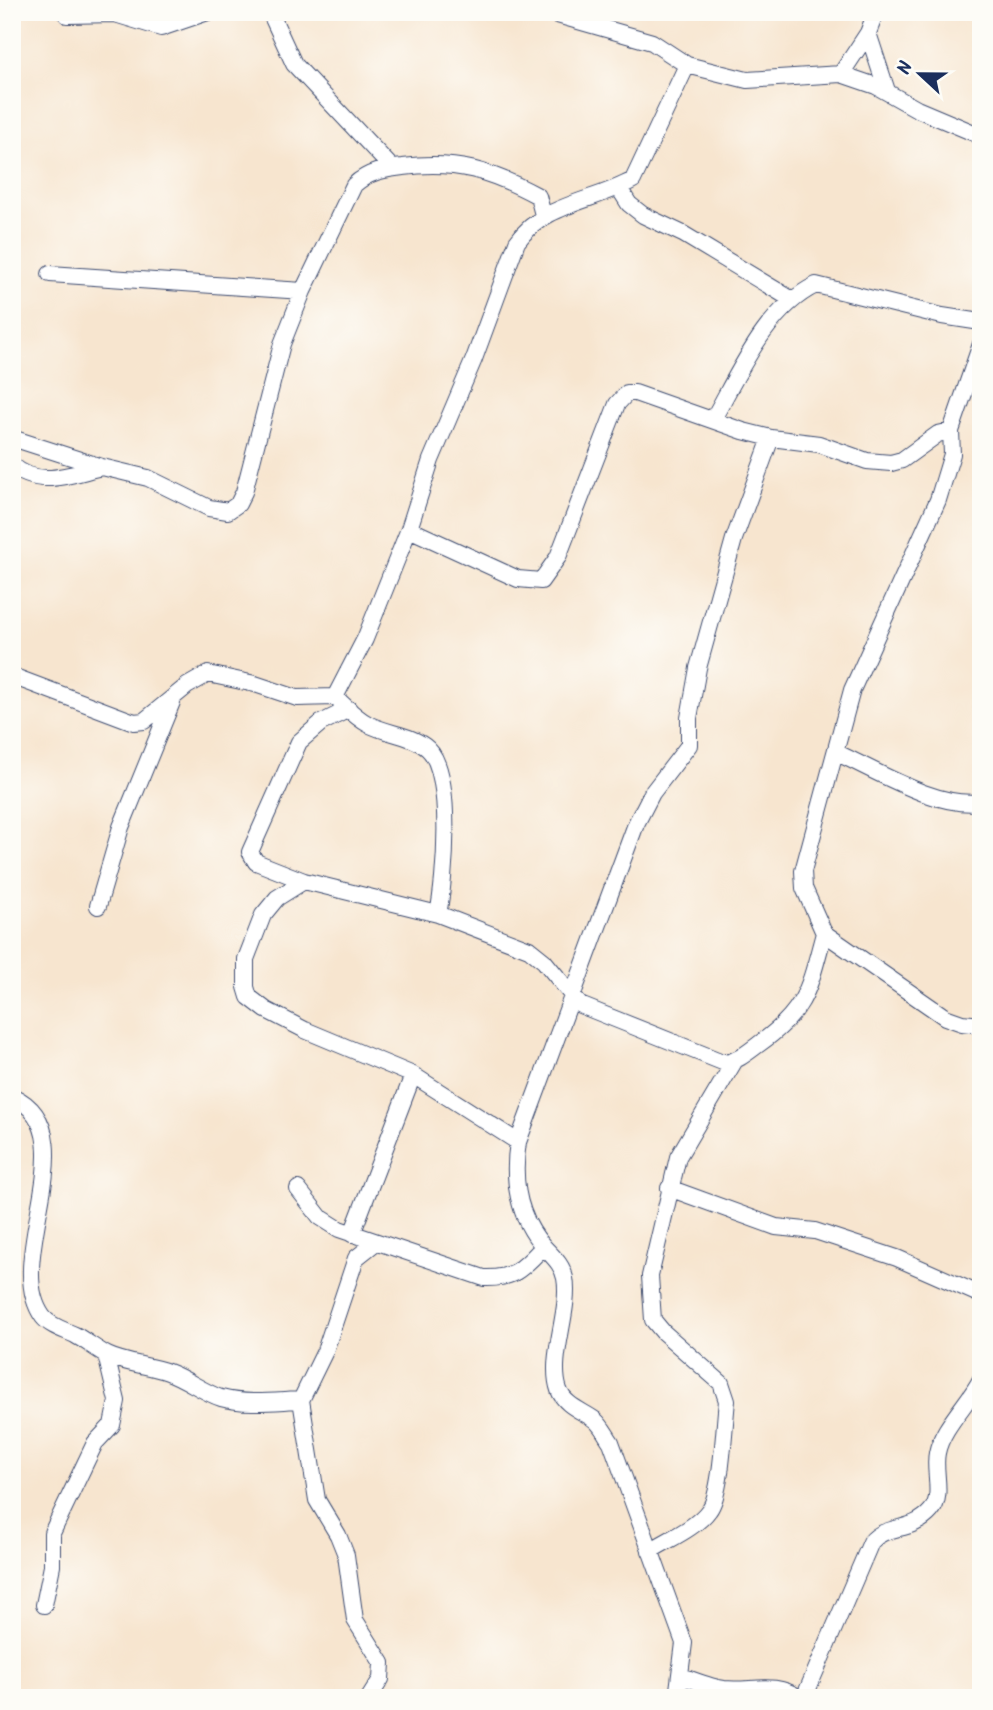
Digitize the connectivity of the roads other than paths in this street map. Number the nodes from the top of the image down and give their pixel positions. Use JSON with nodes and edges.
{"nodes":[{"id":1,"x":208,"y":12,"type":"edge"},
{"id":2,"x":270,"y":12,"type":"edge"},
{"id":3,"x":547,"y":12,"type":"edge"},
{"id":4,"x":876,"y":12,"type":"edge"},
{"id":5,"x":67,"y":15,"type":"dead end"},
{"id":6,"x":868,"y":33,"type":"junction"},
{"id":7,"x":687,"y":65,"type":"junction"},
{"id":8,"x":841,"y":74,"type":"junction"},
{"id":9,"x":887,"y":91,"type":"junction"},
{"id":10,"x":981,"y":136,"type":"edge"},
{"id":11,"x":392,"y":168,"type":"junction"},
{"id":12,"x":620,"y":188,"type":"junction"},
{"id":13,"x":543,"y":215,"type":"junction"},
{"id":14,"x":50,"y":274,"type":"dead end"},
{"id":15,"x":303,"y":291,"type":"junction"},
{"id":16,"x":791,"y":299,"type":"junction"},
{"id":17,"x":981,"y":322,"type":"edge"},
{"id":18,"x":981,"y":344,"type":"edge"},
{"id":19,"x":713,"y":419,"type":"junction"},
{"id":20,"x":951,"y":431,"type":"junction"},
{"id":21,"x":12,"y":438,"type":"edge"},
{"id":22,"x":771,"y":438,"type":"junction"},
{"id":23,"x":12,"y":465,"type":"edge"},
{"id":24,"x":103,"y":467,"type":"junction"},
{"id":25,"x":409,"y":529,"type":"junction"},
{"id":26,"x":12,"y":676,"type":"edge"},
{"id":27,"x":174,"y":696,"type":"junction"},
{"id":28,"x":335,"y":697,"type":"junction"},
{"id":29,"x":348,"y":709,"type":"junction"},
{"id":30,"x":837,"y":753,"type":"junction"},
{"id":31,"x":981,"y":802,"type":"edge"},
{"id":32,"x":304,"y":881,"type":"junction"},
{"id":33,"x":98,"y":905,"type":"dead end"},
{"id":34,"x":438,"y":914,"type":"junction"},
{"id":35,"x":824,"y":933,"type":"junction"},
{"id":36,"x":571,"y":997,"type":"junction"},
{"id":37,"x":981,"y":1025,"type":"edge"},
{"id":38,"x":734,"y":1062,"type":"junction"},
{"id":39,"x":413,"y":1075,"type":"junction"},
{"id":40,"x":12,"y":1096,"type":"edge"},
{"id":41,"x":518,"y":1142,"type":"junction"},
{"id":42,"x":669,"y":1188,"type":"junction"},
{"id":43,"x":298,"y":1189,"type":"dead end"},
{"id":44,"x":352,"y":1234,"type":"junction"},
{"id":45,"x":375,"y":1243,"type":"junction"},
{"id":46,"x":543,"y":1247,"type":"junction"},
{"id":47,"x":981,"y":1295,"type":"edge"},
{"id":48,"x":106,"y":1355,"type":"junction"},
{"id":49,"x":981,"y":1379,"type":"edge"},
{"id":50,"x":301,"y":1400,"type":"junction"},
{"id":51,"x":976,"y":1403,"type":"edge"},
{"id":52,"x":650,"y":1551,"type":"junction"},
{"id":53,"x":44,"y":1605,"type":"dead end"},
{"id":54,"x":682,"y":1676,"type":"junction"},
{"id":55,"x":672,"y":1696,"type":"edge"},
{"id":56,"x":369,"y":1698,"type":"edge"},
{"id":57,"x":801,"y":1698,"type":"edge"}],
"edges":[{"from":1,"to":5,"type":"street"},
{"from":2,"to":11,"type":"street"},
{"from":3,"to":7,"type":"street"},
{"from":4,"to":6,"type":"street"},
{"from":6,"to":8,"type":"street"},
{"from":6,"to":9,"type":"street"},
{"from":7,"to":8,"type":"street"},
{"from":7,"to":12,"type":"street"},
{"from":8,"to":9,"type":"street"},
{"from":9,"to":10,"type":"street"},
{"from":11,"to":13,"type":"street"},
{"from":11,"to":15,"type":"street"},
{"from":12,"to":13,"type":"street"},
{"from":12,"to":16,"type":"street"},
{"from":13,"to":25,"type":"street"},
{"from":14,"to":15,"type":"street"},
{"from":15,"to":24,"type":"street"},
{"from":16,"to":17,"type":"street"},
{"from":16,"to":19,"type":"street"},
{"from":18,"to":20,"type":"street"},
{"from":19,"to":22,"type":"street"},
{"from":19,"to":25,"type":"street"},
{"from":20,"to":22,"type":"street"},
{"from":20,"to":30,"type":"street"},
{"from":21,"to":24,"type":"street"},
{"from":22,"to":36,"type":"street"},
{"from":23,"to":24,"type":"street"},
{"from":25,"to":28,"type":"street"},
{"from":26,"to":27,"type":"street"},
{"from":27,"to":28,"type":"street"},
{"from":27,"to":33,"type":"street"},
{"from":28,"to":29,"type":"street"},
{"from":29,"to":32,"type":"street"},
{"from":29,"to":34,"type":"street"},
{"from":30,"to":31,"type":"street"},
{"from":30,"to":35,"type":"street"},
{"from":32,"to":34,"type":"street"},
{"from":32,"to":39,"type":"street"},
{"from":34,"to":36,"type":"street"},
{"from":35,"to":37,"type":"street"},
{"from":35,"to":38,"type":"street"},
{"from":36,"to":38,"type":"street"},
{"from":36,"to":41,"type":"street"},
{"from":38,"to":42,"type":"street"},
{"from":39,"to":41,"type":"street"},
{"from":39,"to":44,"type":"street"},
{"from":40,"to":48,"type":"street"},
{"from":41,"to":46,"type":"street"},
{"from":42,"to":47,"type":"street"},
{"from":42,"to":52,"type":"street"},
{"from":43,"to":44,"type":"street"},
{"from":44,"to":45,"type":"street"},
{"from":45,"to":46,"type":"street"},
{"from":45,"to":50,"type":"street"},
{"from":46,"to":52,"type":"street"},
{"from":48,"to":50,"type":"street"},
{"from":48,"to":53,"type":"street"},
{"from":49,"to":51,"type":"street"},
{"from":50,"to":56,"type":"street"},
{"from":51,"to":57,"type":"street"},
{"from":52,"to":54,"type":"street"},
{"from":54,"to":55,"type":"street"},
{"from":54,"to":57,"type":"street"}]}
